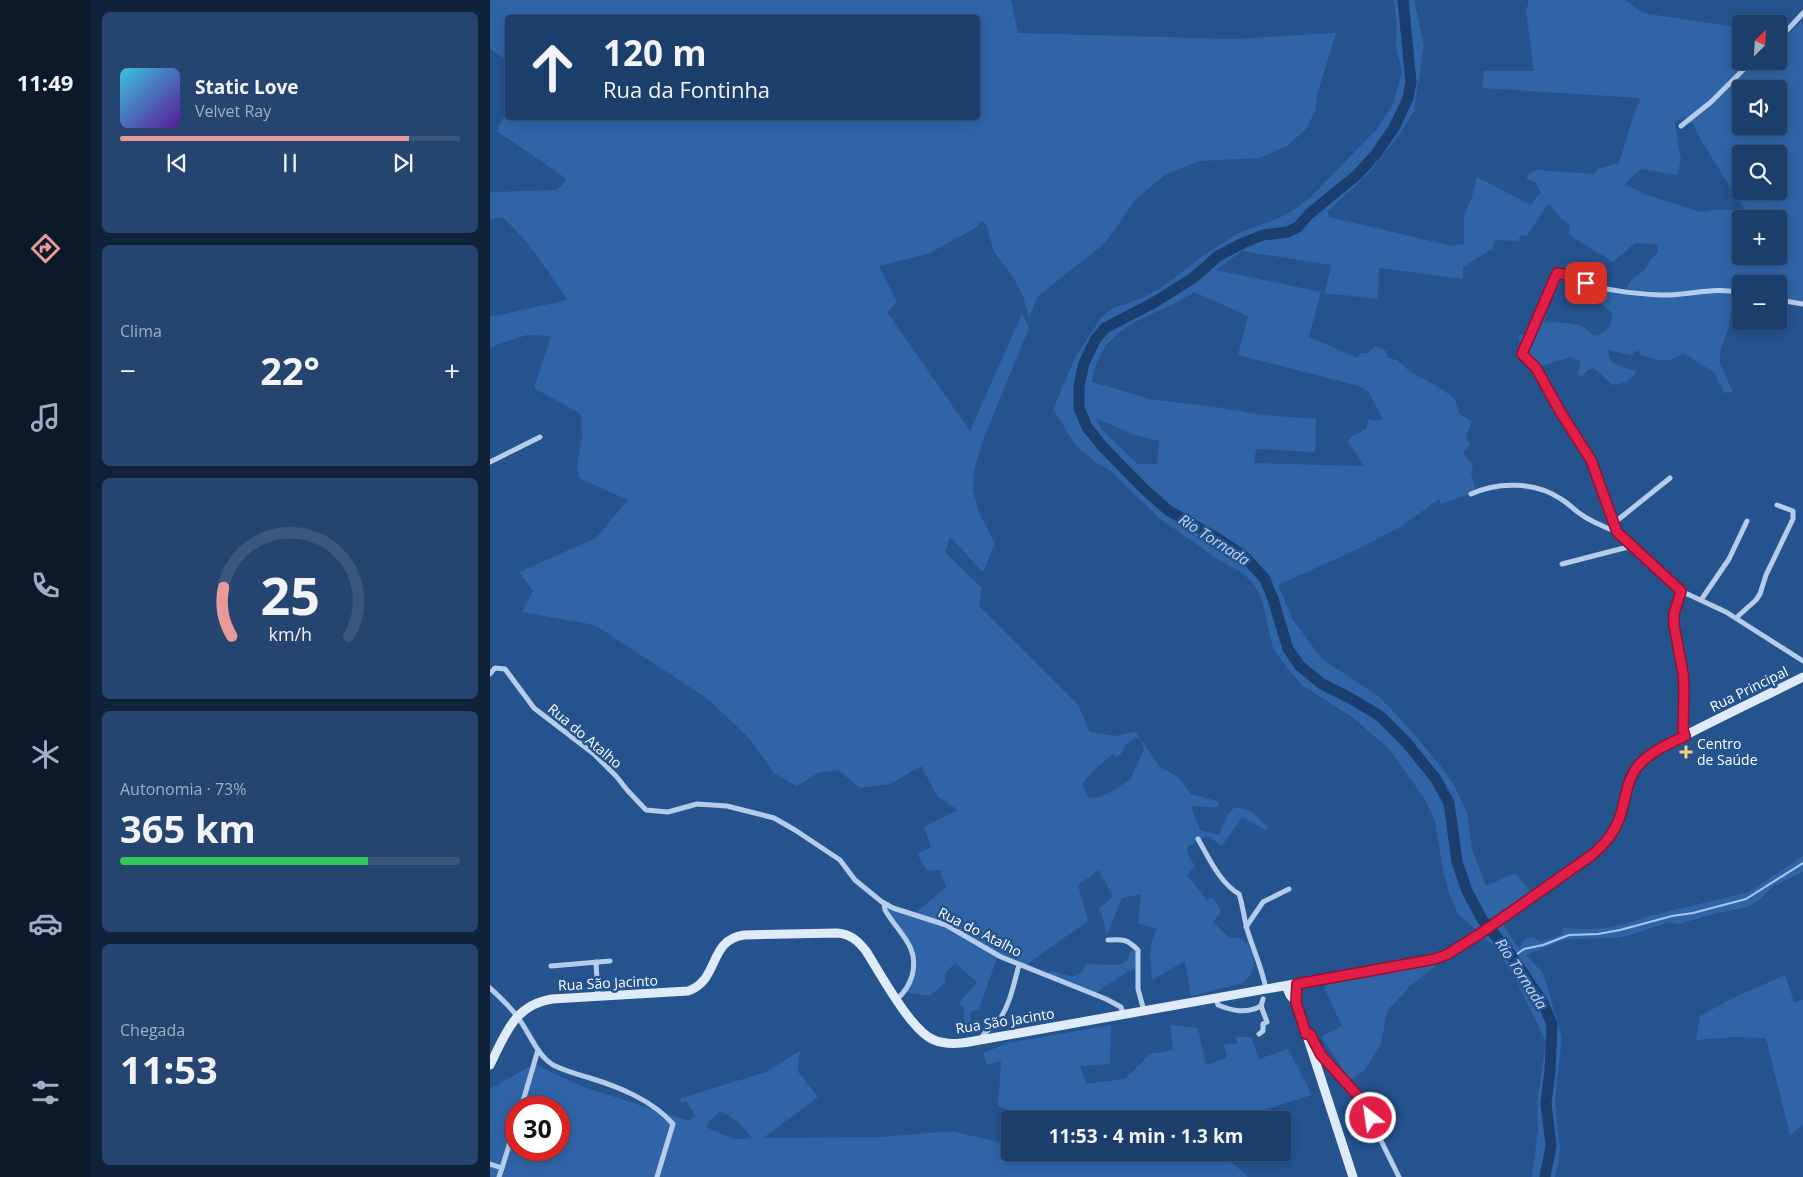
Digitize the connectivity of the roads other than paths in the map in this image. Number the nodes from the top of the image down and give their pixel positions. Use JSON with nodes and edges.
{"nodes":[{"id":1,"x":1803,"y":12,"type":"edge"},
{"id":2,"x":1788,"y":29,"type":"edge"},
{"id":3,"x":1743,"y":70,"type":"edge"},
{"id":4,"x":1681,"y":126,"type":"dead end"},
{"id":5,"x":1732,"y":291,"type":"edge"},
{"id":6,"x":1787,"y":301,"type":"edge"},
{"id":7,"x":1803,"y":304,"type":"edge"},
{"id":8,"x":540,"y":437,"type":"dead end"},
{"id":9,"x":490,"y":462,"type":"edge"},
{"id":10,"x":1670,"y":478,"type":"dead end"},
{"id":11,"x":1471,"y":494,"type":"dead end"},
{"id":12,"x":1778,"y":505,"type":"dead end"},
{"id":13,"x":1747,"y":522,"type":"dead end"},
{"id":14,"x":1614,"y":523,"type":"junction"},
{"id":15,"x":1617,"y":532,"type":"junction"},
{"id":16,"x":1632,"y":546,"type":"junction"},
{"id":17,"x":1562,"y":564,"type":"dead end"},
{"id":18,"x":1681,"y":591,"type":"junction"},
{"id":19,"x":1701,"y":600,"type":"junction"},
{"id":20,"x":1736,"y":618,"type":"junction"},
{"id":21,"x":1803,"y":661,"type":"edge"},
{"id":22,"x":490,"y":674,"type":"edge"},
{"id":23,"x":1803,"y":677,"type":"edge"},
{"id":24,"x":1685,"y":736,"type":"junction"},
{"id":25,"x":1198,"y":839,"type":"dead end"},
{"id":26,"x":1288,"y":889,"type":"dead end"},
{"id":27,"x":884,"y":903,"type":"junction"},
{"id":28,"x":1246,"y":927,"type":"junction"},
{"id":29,"x":1481,"y":933,"type":"joint"},
{"id":30,"x":1108,"y":940,"type":"dead end"},
{"id":31,"x":610,"y":961,"type":"dead end"},
{"id":32,"x":596,"y":962,"type":"junction"},
{"id":33,"x":1019,"y":965,"type":"junction"},
{"id":34,"x":551,"y":966,"type":"dead end"},
{"id":35,"x":1297,"y":984,"type":"junction"},
{"id":36,"x":1286,"y":986,"type":"junction"},
{"id":37,"x":490,"y":988,"type":"edge"},
{"id":38,"x":1266,"y":989,"type":"junction"},
{"id":39,"x":598,"y":997,"type":"junction"},
{"id":40,"x":1216,"y":998,"type":"junction"},
{"id":41,"x":897,"y":999,"type":"junction"},
{"id":42,"x":1263,"y":999,"type":"dead end"},
{"id":43,"x":1296,"y":1002,"type":"junction"},
{"id":44,"x":1261,"y":1006,"type":"junction"},
{"id":45,"x":1144,"y":1011,"type":"junction"},
{"id":46,"x":1123,"y":1014,"type":"junction"},
{"id":47,"x":517,"y":1016,"type":"junction"},
{"id":48,"x":1259,"y":1034,"type":"dead end"},
{"id":49,"x":1306,"y":1034,"type":"junction"},
{"id":50,"x":980,"y":1040,"type":"junction"},
{"id":51,"x":538,"y":1050,"type":"junction"},
{"id":52,"x":490,"y":1065,"type":"edge"},
{"id":53,"x":525,"y":1096,"type":"edge"},
{"id":54,"x":505,"y":1158,"type":"edge"},
{"id":55,"x":490,"y":1164,"type":"edge"},
{"id":56,"x":502,"y":1168,"type":"junction"},
{"id":57,"x":499,"y":1177,"type":"edge"},
{"id":58,"x":658,"y":1177,"type":"edge"},
{"id":59,"x":1353,"y":1177,"type":"edge"},
{"id":60,"x":1399,"y":1177,"type":"edge"}],
"edges":[{"from":1,"to":2,"type":"street"},
{"from":3,"to":4,"type":"street"},
{"from":5,"to":14,"type":"street"},
{"from":6,"to":7,"type":"street"},
{"from":8,"to":9,"type":"street"},
{"from":10,"to":14,"type":"street"},
{"from":11,"to":15,"type":"street"},
{"from":12,"to":20,"type":"street"},
{"from":13,"to":19,"type":"street"},
{"from":14,"to":15,"type":"street"},
{"from":15,"to":16,"type":"street"},
{"from":16,"to":17,"type":"street"},
{"from":16,"to":18,"type":"street"},
{"from":18,"to":19,"type":"street"},
{"from":18,"to":24,"type":"street"},
{"from":19,"to":20,"type":"street"},
{"from":20,"to":21,"type":"street"},
{"from":22,"to":27,"type":"street","name":"Rua do Atalho"},
{"from":23,"to":24,"type":"main road","name":"Rua Principal"},
{"from":24,"to":29,"type":"main road","name":"Rua Principal"},
{"from":25,"to":28,"type":"street"},
{"from":26,"to":28,"type":"street"},
{"from":27,"to":33,"type":"street","name":"Rua do Atalho"},
{"from":27,"to":41,"type":"street"},
{"from":28,"to":38,"type":"street"},
{"from":29,"to":35,"type":"main road","name":"Rua São Jacinto"},
{"from":30,"to":45,"type":"street"},
{"from":31,"to":32,"type":"street"},
{"from":32,"to":34,"type":"street"},
{"from":32,"to":39,"type":"street"},
{"from":33,"to":46,"type":"street","name":"Rua do Atalho"},
{"from":33,"to":50,"type":"street"},
{"from":35,"to":36,"type":"main road","name":"Rua São Jacinto"},
{"from":35,"to":43,"type":"main road"},
{"from":36,"to":38,"type":"main road","name":"Rua São Jacinto"},
{"from":36,"to":43,"type":"main road"},
{"from":37,"to":47,"type":"street"},
{"from":38,"to":40,"type":"main road","name":"Rua São Jacinto"},
{"from":39,"to":41,"type":"main road","name":"Rua São Jacinto"},
{"from":39,"to":47,"type":"main road","name":"Rua São Jacinto"},
{"from":40,"to":44,"type":"street"},
{"from":40,"to":45,"type":"main road","name":"Rua São Jacinto"},
{"from":41,"to":50,"type":"main road","name":"Rua São Jacinto"},
{"from":42,"to":44,"type":"street"},
{"from":43,"to":49,"type":"main road"},
{"from":44,"to":48,"type":"street"},
{"from":45,"to":46,"type":"main road","name":"Rua São Jacinto"},
{"from":46,"to":50,"type":"main road","name":"Rua São Jacinto"},
{"from":47,"to":51,"type":"street"},
{"from":47,"to":52,"type":"main road"},
{"from":49,"to":59,"type":"main road"},
{"from":49,"to":60,"type":"street"},
{"from":51,"to":53,"type":"street"},
{"from":51,"to":58,"type":"street"},
{"from":54,"to":56,"type":"street"},
{"from":55,"to":56,"type":"street"},
{"from":56,"to":57,"type":"street"}]}
